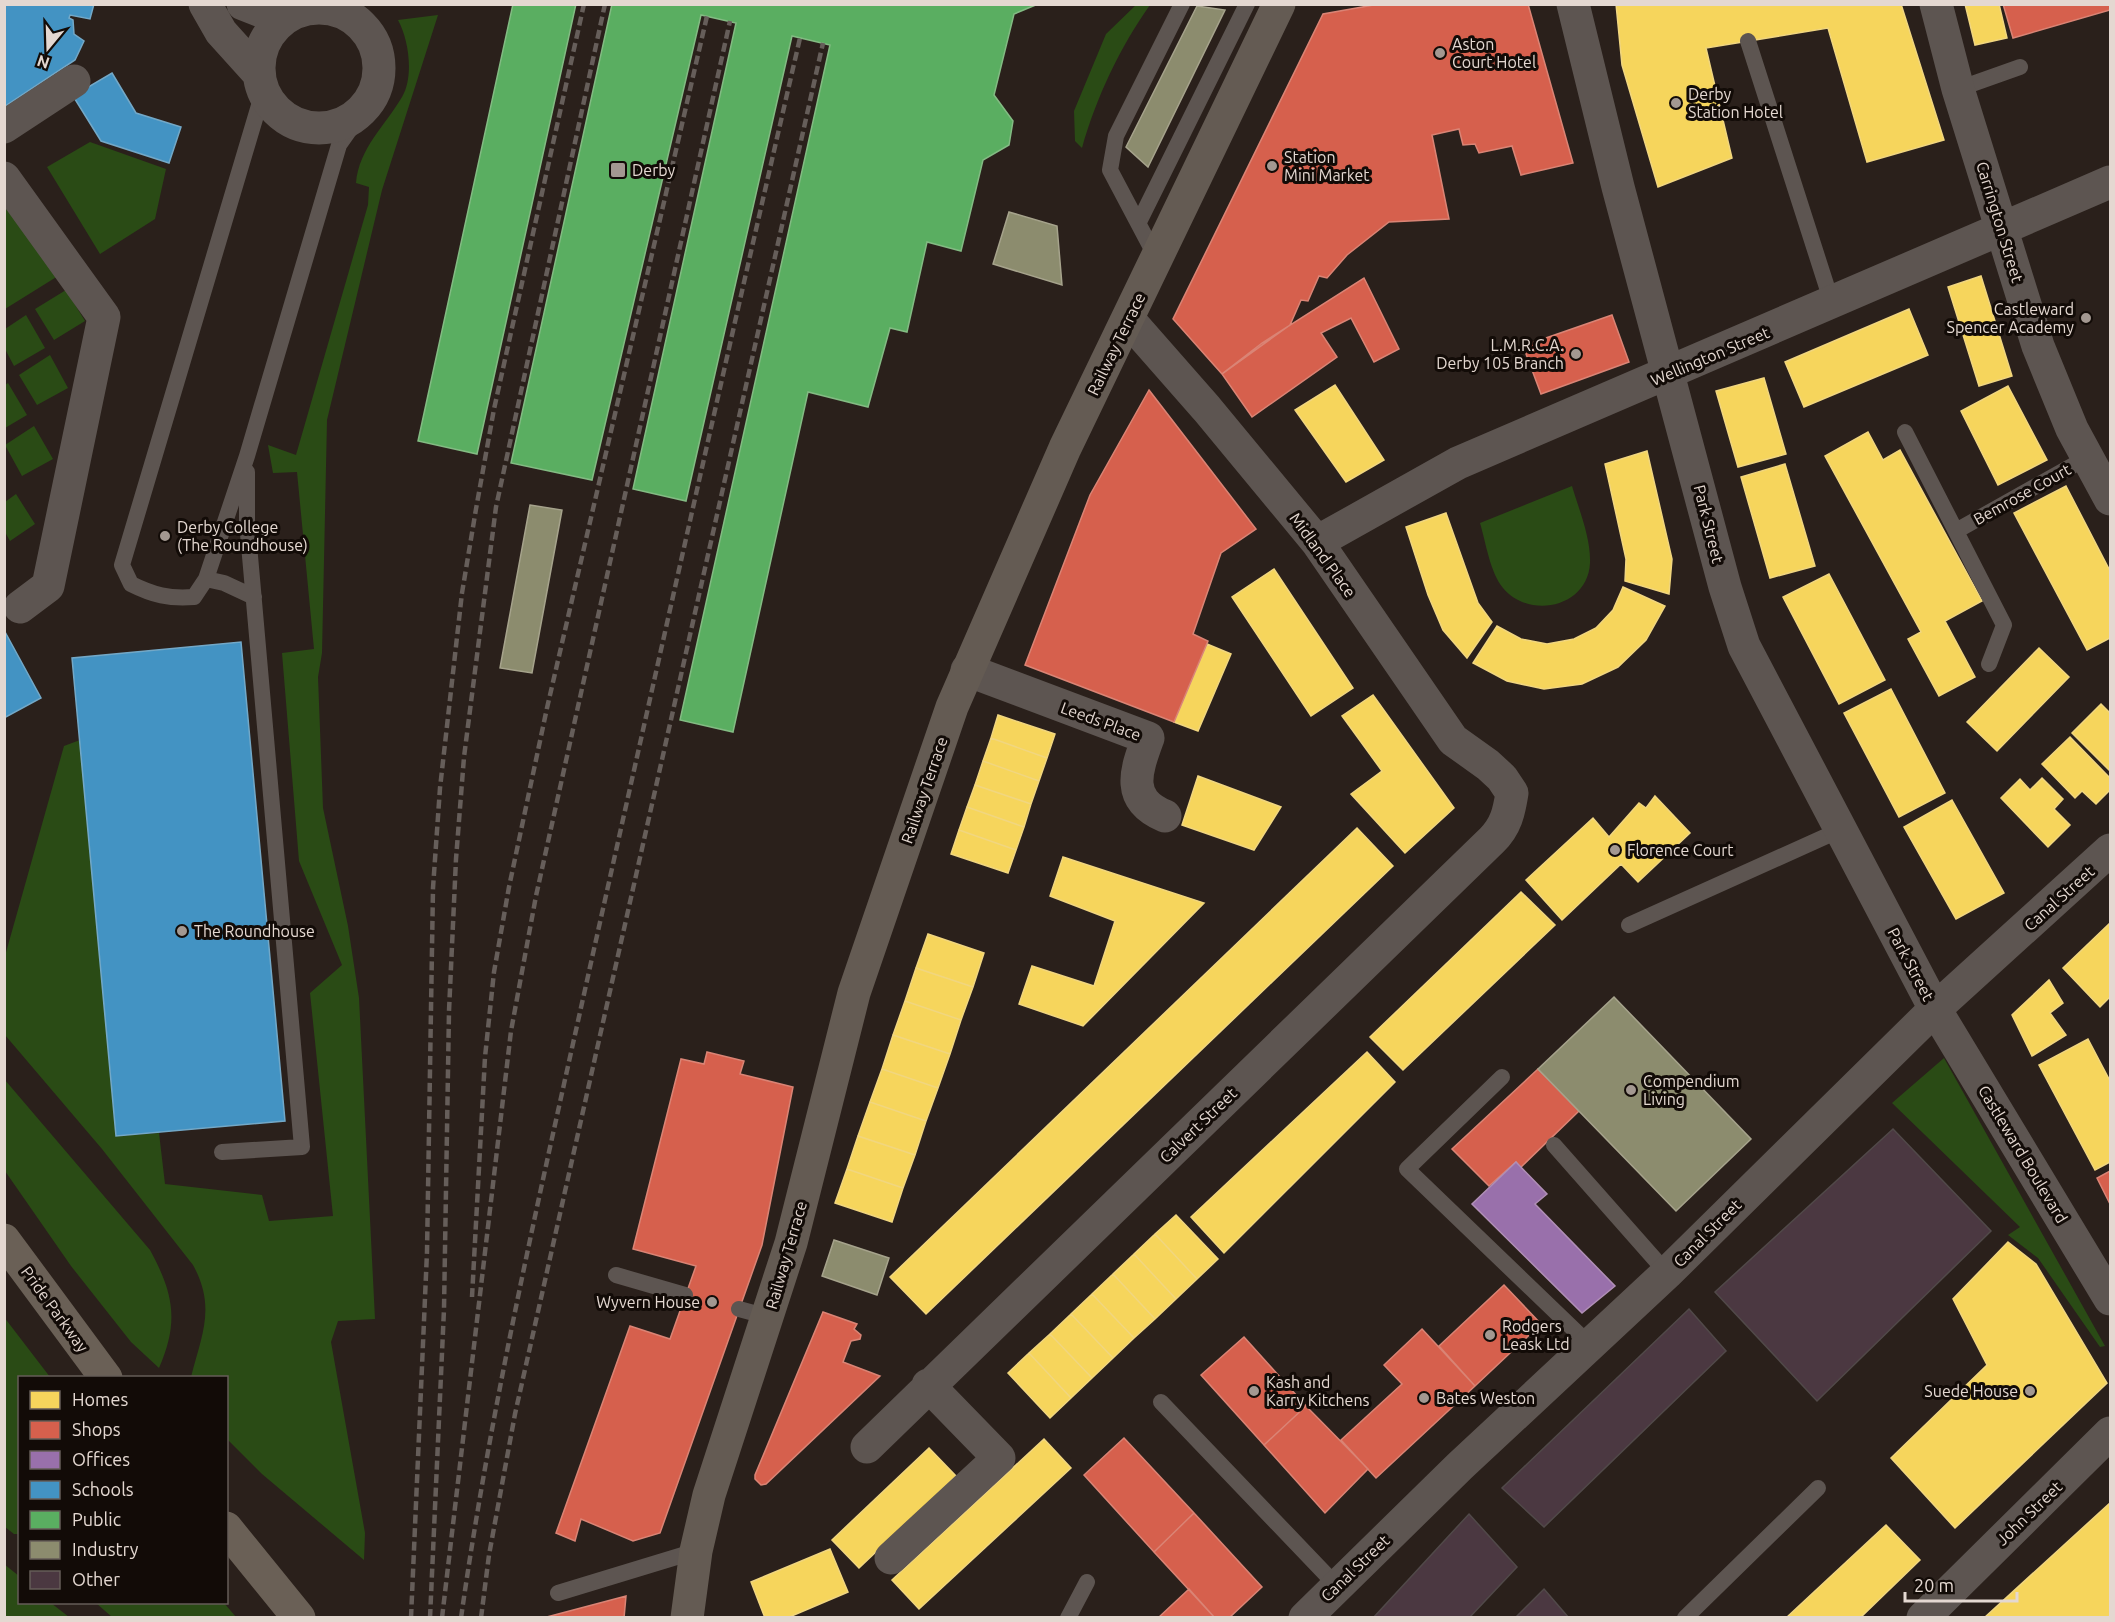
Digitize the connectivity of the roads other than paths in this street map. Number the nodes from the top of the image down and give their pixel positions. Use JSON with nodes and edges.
{"nodes":[{"id":1,"x":205,"y":4,"type":"edge"},
{"id":2,"x":243,"y":4,"type":"edge"},
{"id":3,"x":1182,"y":4,"type":"edge"},
{"id":4,"x":1247,"y":4,"type":"edge"},
{"id":5,"x":1279,"y":4,"type":"edge"},
{"id":6,"x":1573,"y":4,"type":"edge"},
{"id":7,"x":1936,"y":4,"type":"edge"},
{"id":8,"x":307,"y":8,"type":"junction"},
{"id":9,"x":1748,"y":41,"type":"dead end"},
{"id":10,"x":2020,"y":67,"type":"dead end"},
{"id":11,"x":74,"y":81,"type":"dead end"},
{"id":12,"x":261,"y":83,"type":"junction"},
{"id":13,"x":1958,"y":88,"type":"junction"},
{"id":14,"x":368,"y":104,"type":"junction"},
{"id":15,"x":4,"y":127,"type":"edge"},
{"id":16,"x":4,"y":178,"type":"edge"},
{"id":17,"x":2110,"y":182,"type":"edge"},
{"id":18,"x":1138,"y":222,"type":"junction"},
{"id":19,"x":2003,"y":228,"type":"junction"},
{"id":20,"x":1158,"y":259,"type":"junction"},
{"id":21,"x":1832,"y":303,"type":"junction"},
{"id":22,"x":1128,"y":319,"type":"junction"},
{"id":23,"x":1669,"y":374,"type":"junction"},
{"id":24,"x":1905,"y":432,"type":"dead end"},
{"id":25,"x":247,"y":456,"type":"junction"},
{"id":26,"x":2088,"y":458,"type":"junction"},
{"id":27,"x":2110,"y":499,"type":"edge"},
{"id":28,"x":1956,"y":531,"type":"junction"},
{"id":29,"x":1317,"y":542,"type":"junction"},
{"id":30,"x":206,"y":579,"type":"junction"},
{"id":31,"x":254,"y":597,"type":"junction"},
{"id":32,"x":20,"y":607,"type":"dead end"},
{"id":33,"x":1989,"y":664,"type":"dead end"},
{"id":34,"x":967,"y":670,"type":"junction"},
{"id":35,"x":1512,"y":793,"type":"joint"},
{"id":36,"x":1165,"y":816,"type":"dead end"},
{"id":37,"x":1840,"y":830,"type":"junction"},
{"id":38,"x":2110,"y":850,"type":"edge"},
{"id":39,"x":1629,"y":925,"type":"dead end"},
{"id":40,"x":1935,"y":1009,"type":"junction"},
{"id":41,"x":1502,"y":1077,"type":"dead end"},
{"id":42,"x":1554,"y":1145,"type":"dead end"},
{"id":43,"x":222,"y":1152,"type":"dead end"},
{"id":44,"x":4,"y":1240,"type":"edge"},
{"id":45,"x":1667,"y":1273,"type":"junction"},
{"id":46,"x":616,"y":1275,"type":"dead end"},
{"id":47,"x":685,"y":1294,"type":"dead end"},
{"id":48,"x":2110,"y":1299,"type":"edge"},
{"id":49,"x":1590,"y":1345,"type":"junction"},
{"id":50,"x":105,"y":1376,"type":"edge"},
{"id":51,"x":928,"y":1385,"type":"junction"},
{"id":52,"x":1161,"y":1402,"type":"dead end"},
{"id":53,"x":2110,"y":1433,"type":"edge"},
{"id":54,"x":867,"y":1447,"type":"dead end"},
{"id":55,"x":1818,"y":1488,"type":"dead end"},
{"id":56,"x":228,"y":1530,"type":"edge"},
{"id":57,"x":696,"y":1551,"type":"junction"},
{"id":58,"x":891,"y":1558,"type":"dead end"},
{"id":59,"x":1087,"y":1582,"type":"dead end"},
{"id":60,"x":1336,"y":1585,"type":"junction"},
{"id":61,"x":558,"y":1593,"type":"dead end"},
{"id":62,"x":299,"y":1617,"type":"edge"},
{"id":63,"x":687,"y":1617,"type":"edge"},
{"id":64,"x":1068,"y":1617,"type":"edge"},
{"id":65,"x":1305,"y":1617,"type":"edge"},
{"id":66,"x":1685,"y":1617,"type":"edge"},
{"id":67,"x":1923,"y":1617,"type":"edge"}],
"edges":[{"from":1,"to":12,"type":"street"},
{"from":2,"to":8,"type":"street"},
{"from":3,"to":18,"type":"lane"},
{"from":4,"to":18,"type":"lane"},
{"from":5,"to":20,"type":"main road","name":"Railway Terrace"},
{"from":6,"to":23,"type":"street","name":"Park Street"},
{"from":7,"to":13,"type":"street","name":"Carrington Street"},
{"from":8,"to":12,"type":"street"},
{"from":8,"to":14,"type":"street"},
{"from":9,"to":21,"type":"lane"},
{"from":10,"to":13,"type":"lane"},
{"from":11,"to":15,"type":"street"},
{"from":12,"to":14,"type":"street"},
{"from":12,"to":30,"type":"lane"},
{"from":13,"to":19,"type":"street","name":"Carrington Street"},
{"from":14,"to":25,"type":"lane"},
{"from":16,"to":32,"type":"street"},
{"from":17,"to":19,"type":"street","name":"Wellington Street"},
{"from":18,"to":20,"type":"lane"},
{"from":19,"to":21,"type":"street","name":"Wellington Street"},
{"from":19,"to":26,"type":"street","name":"Carrington Street"},
{"from":20,"to":22,"type":"main road","name":"Railway Terrace"},
{"from":21,"to":23,"type":"street","name":"Wellington Street"},
{"from":22,"to":29,"type":"street","name":"Midland Place"},
{"from":22,"to":34,"type":"main road","name":"Railway Terrace"},
{"from":23,"to":29,"type":"street","name":"Wellington Street"},
{"from":23,"to":37,"type":"street","name":"Park Street"},
{"from":24,"to":28,"type":"lane","name":"Bemrose Court"},
{"from":25,"to":30,"type":"lane"},
{"from":25,"to":31,"type":"lane"},
{"from":26,"to":27,"type":"street","name":"Carrington Street"},
{"from":26,"to":28,"type":"lane","name":"Bemrose Court"},
{"from":28,"to":33,"type":"lane","name":"Bemrose Court"},
{"from":29,"to":35,"type":"street","name":"Midland Place"},
{"from":30,"to":31,"type":"lane"},
{"from":31,"to":43,"type":"lane"},
{"from":34,"to":36,"type":"street","name":"Leeds Place"},
{"from":34,"to":57,"type":"main road","name":"Railway Terrace"},
{"from":35,"to":51,"type":"street","name":"Calvert Street"},
{"from":37,"to":39,"type":"lane"},
{"from":37,"to":40,"type":"street","name":"Park Street"},
{"from":38,"to":40,"type":"street","name":"Canal Street"},
{"from":40,"to":45,"type":"street","name":"Canal Street"},
{"from":40,"to":48,"type":"street","name":"Castleward Boulevard"},
{"from":41,"to":49,"type":"lane"},
{"from":42,"to":45,"type":"lane"},
{"from":44,"to":50,"type":"main road","name":"Pride Parkway"},
{"from":45,"to":49,"type":"street","name":"Canal Street"},
{"from":46,"to":47,"type":"lane"},
{"from":49,"to":60,"type":"street","name":"Canal Street"},
{"from":51,"to":54,"type":"street","name":"Calvert Street"},
{"from":51,"to":58,"type":"street"},
{"from":52,"to":60,"type":"lane"},
{"from":53,"to":67,"type":"street","name":"John Street"},
{"from":55,"to":66,"type":"lane"},
{"from":56,"to":62,"type":"main road"},
{"from":57,"to":61,"type":"lane"},
{"from":57,"to":63,"type":"main road","name":"Railway Terrace"},
{"from":59,"to":64,"type":"lane"},
{"from":60,"to":65,"type":"street","name":"Canal Street"}]}
